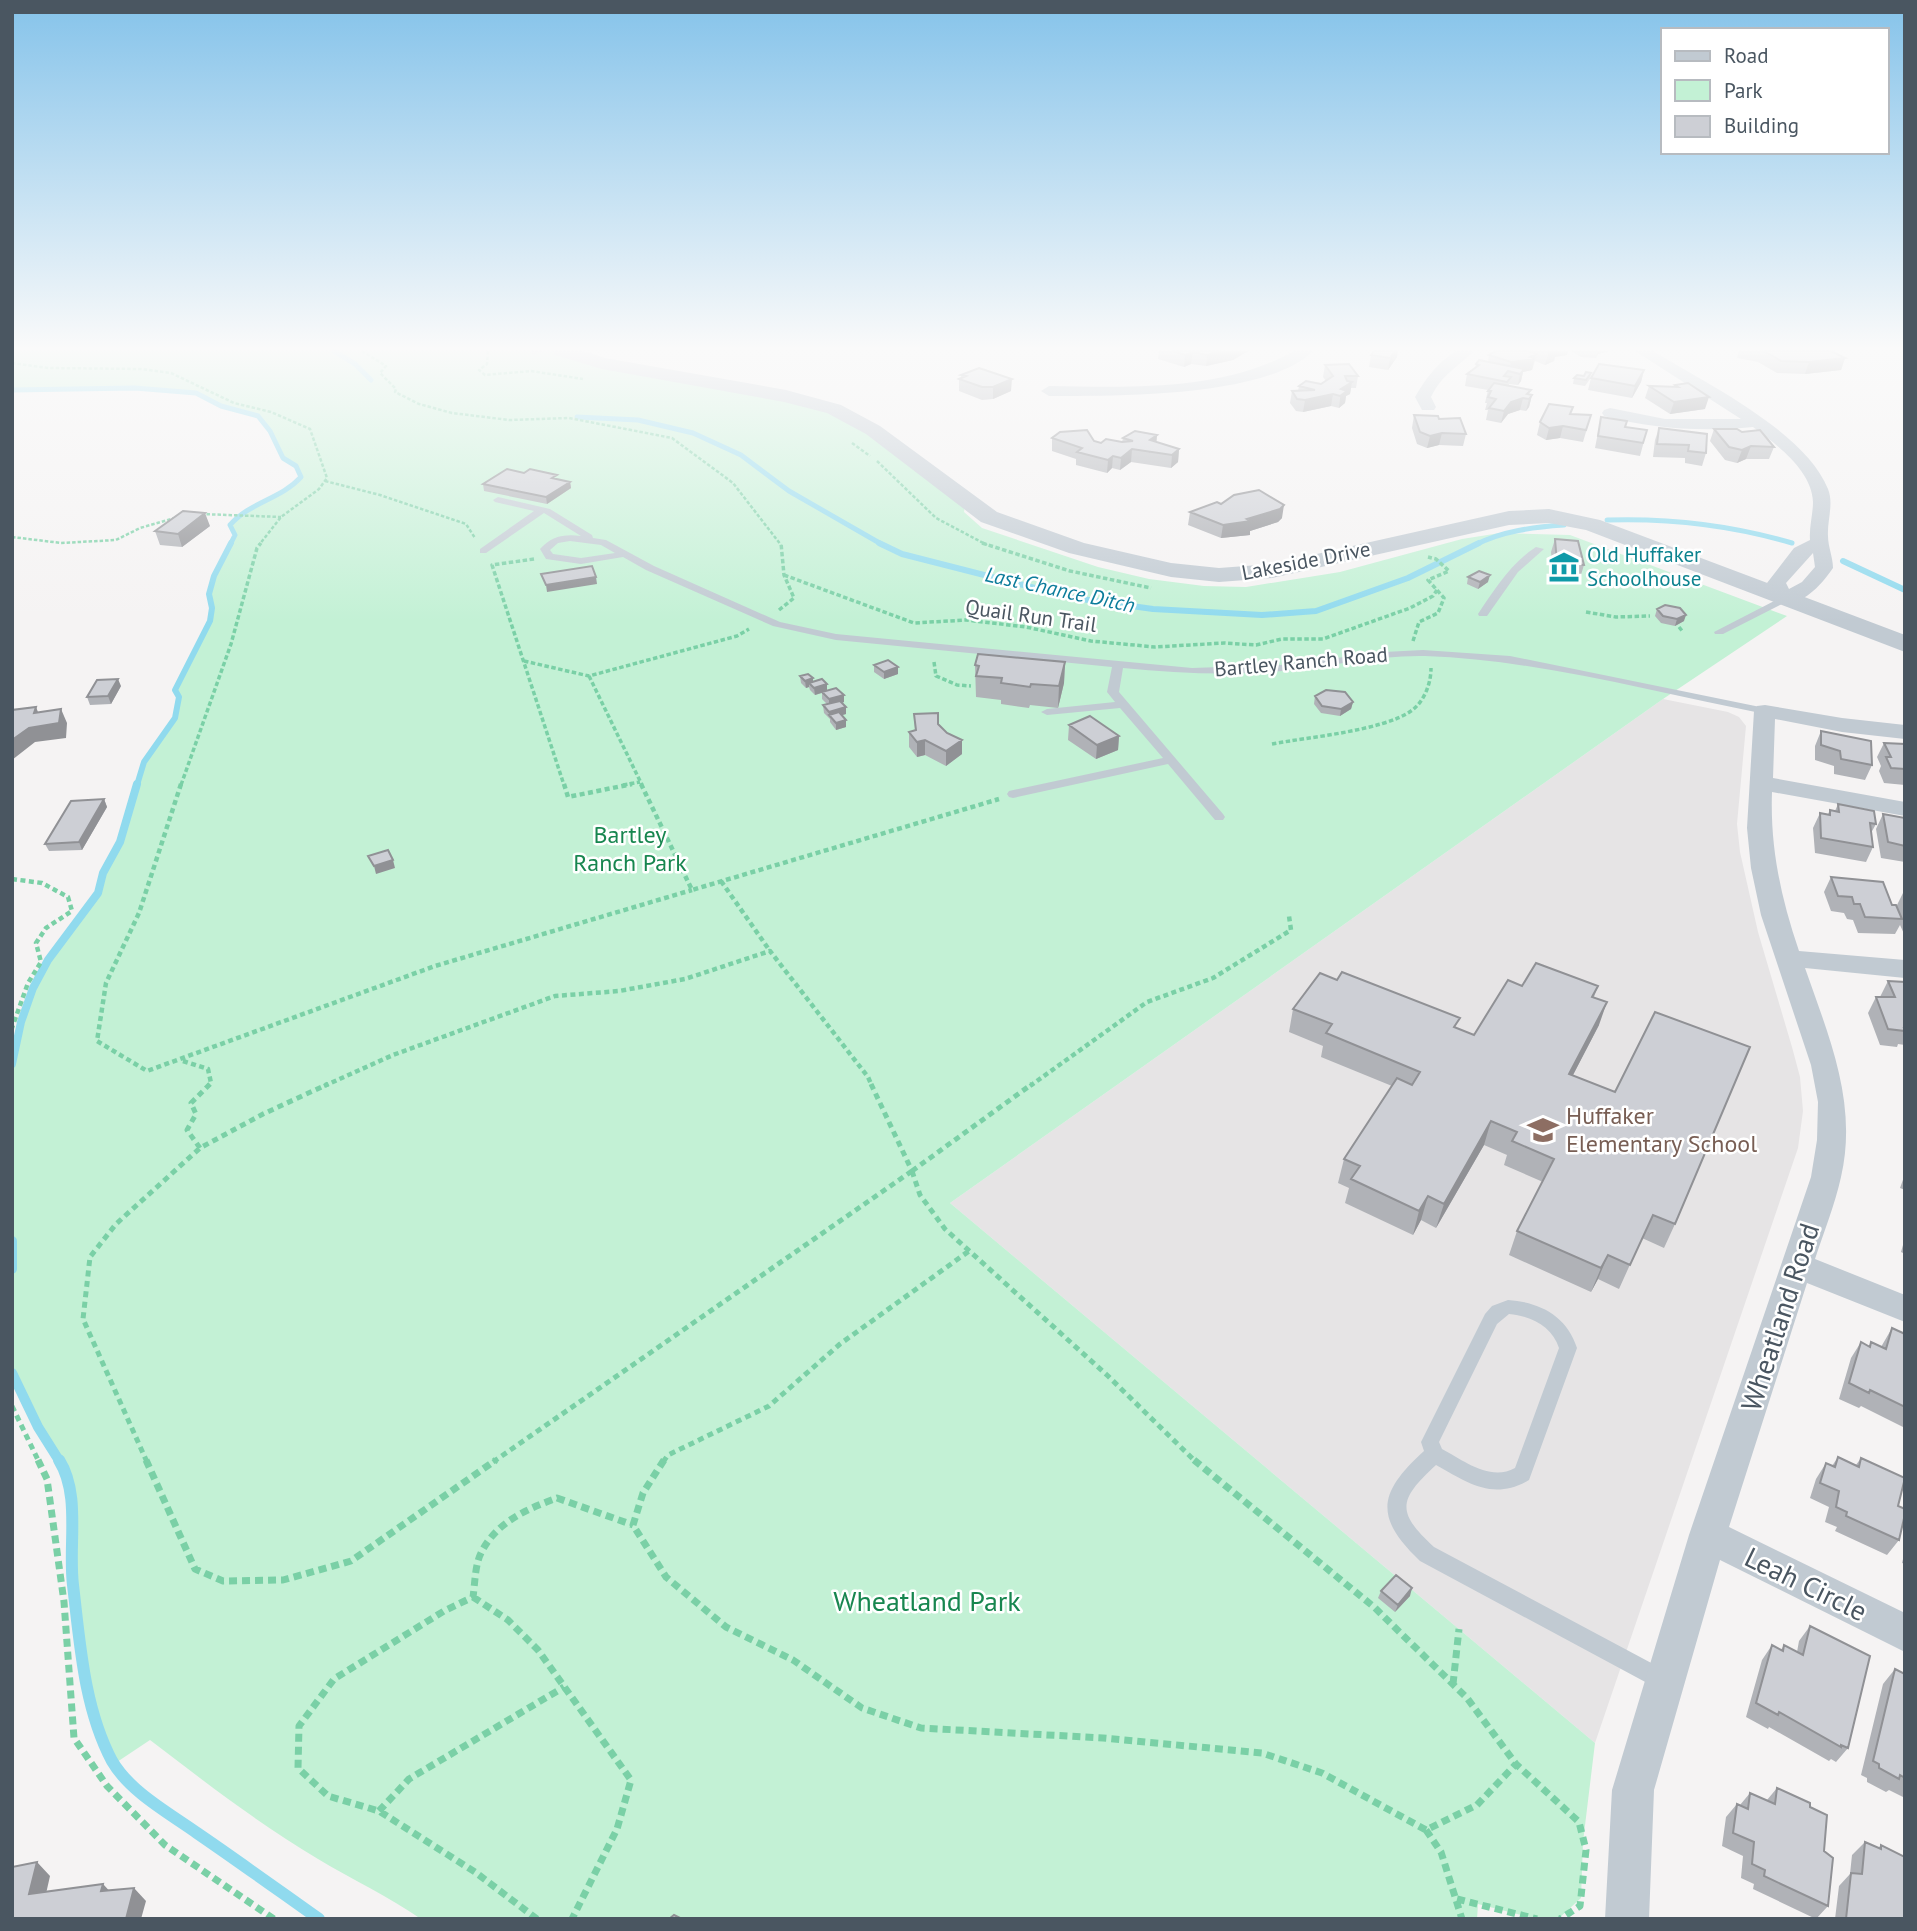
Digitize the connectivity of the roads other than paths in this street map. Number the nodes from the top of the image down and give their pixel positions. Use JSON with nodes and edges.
{"nodes":[{"id":1,"x":887,"y":441,"type":"edge"},
{"id":2,"x":1781,"y":441,"type":"edge"},
{"id":3,"x":1818,"y":485,"type":"joint"},
{"id":4,"x":498,"y":500,"type":"dead end"},
{"id":5,"x":542,"y":510,"type":"junction"},
{"id":6,"x":593,"y":539,"type":"junction"},
{"id":7,"x":1819,"y":542,"type":"junction"},
{"id":8,"x":1539,"y":549,"type":"dead end"},
{"id":9,"x":483,"y":551,"type":"road end"},
{"id":10,"x":625,"y":554,"type":"junction"},
{"id":11,"x":1786,"y":598,"type":"junction"},
{"id":12,"x":1483,"y":614,"type":"dead end"},
{"id":13,"x":1719,"y":632,"type":"dead end"},
{"id":14,"x":1905,"y":644,"type":"edge"},
{"id":15,"x":1118,"y":665,"type":"junction"},
{"id":16,"x":1124,"y":704,"type":"junction"},
{"id":17,"x":1765,"y":711,"type":"junction"},
{"id":18,"x":1047,"y":712,"type":"dead end"},
{"id":19,"x":1905,"y":732,"type":"edge"},
{"id":20,"x":1171,"y":760,"type":"junction"},
{"id":21,"x":1760,"y":783,"type":"junction"},
{"id":22,"x":1013,"y":794,"type":"road end"},
{"id":23,"x":1905,"y":809,"type":"edge"},
{"id":24,"x":1219,"y":817,"type":"dead end"},
{"id":25,"x":1788,"y":958,"type":"junction"},
{"id":26,"x":1905,"y":969,"type":"edge"},
{"id":27,"x":1797,"y":1265,"type":"junction"},
{"id":28,"x":1905,"y":1309,"type":"edge"},
{"id":29,"x":1434,"y":1454,"type":"junction"},
{"id":30,"x":1708,"y":1535,"type":"junction"},
{"id":31,"x":1905,"y":1633,"type":"edge"},
{"id":32,"x":1663,"y":1681,"type":"junction"},
{"id":33,"x":1626,"y":1919,"type":"edge"}],
"edges":[{"from":1,"to":11,"type":"street","name":"Lakeside Drive"},
{"from":2,"to":3,"type":"street"},
{"from":3,"to":7,"type":"street"},
{"from":4,"to":5,"type":"lane"},
{"from":5,"to":6,"type":"lane"},
{"from":5,"to":9,"type":"lane"},
{"from":6,"to":10,"type":"lane","name":"Bartley Ranch Road"},
{"from":6,"to":10,"type":"lane","name":"Bartley Ranch Road"},
{"from":7,"to":11,"type":"street"},
{"from":7,"to":11,"type":"street"},
{"from":8,"to":12,"type":"lane"},
{"from":10,"to":15,"type":"lane","name":"Bartley Ranch Road"},
{"from":11,"to":13,"type":"lane"},
{"from":11,"to":14,"type":"street","name":"Lakeside Drive"},
{"from":15,"to":16,"type":"lane"},
{"from":15,"to":17,"type":"lane","name":"Bartley Ranch Road"},
{"from":16,"to":18,"type":"lane"},
{"from":16,"to":20,"type":"lane"},
{"from":17,"to":19,"type":"street","name":"Bartley Ranch Road"},
{"from":17,"to":21,"type":"street","name":"Wheatland Road"},
{"from":20,"to":22,"type":"lane"},
{"from":20,"to":24,"type":"lane"},
{"from":21,"to":23,"type":"street"},
{"from":21,"to":25,"type":"street","name":"Wheatland Road"},
{"from":25,"to":26,"type":"street"},
{"from":25,"to":27,"type":"street","name":"Wheatland Road"},
{"from":27,"to":28,"type":"street"},
{"from":27,"to":30,"type":"street","name":"Wheatland Road"},
{"from":29,"to":29,"type":"lane"},
{"from":29,"to":32,"type":"lane"},
{"from":30,"to":31,"type":"street","name":"Leah Circle"},
{"from":30,"to":32,"type":"street","name":"Wheatland Road"},
{"from":32,"to":33,"type":"street","name":"Wheatland Road"}]}
